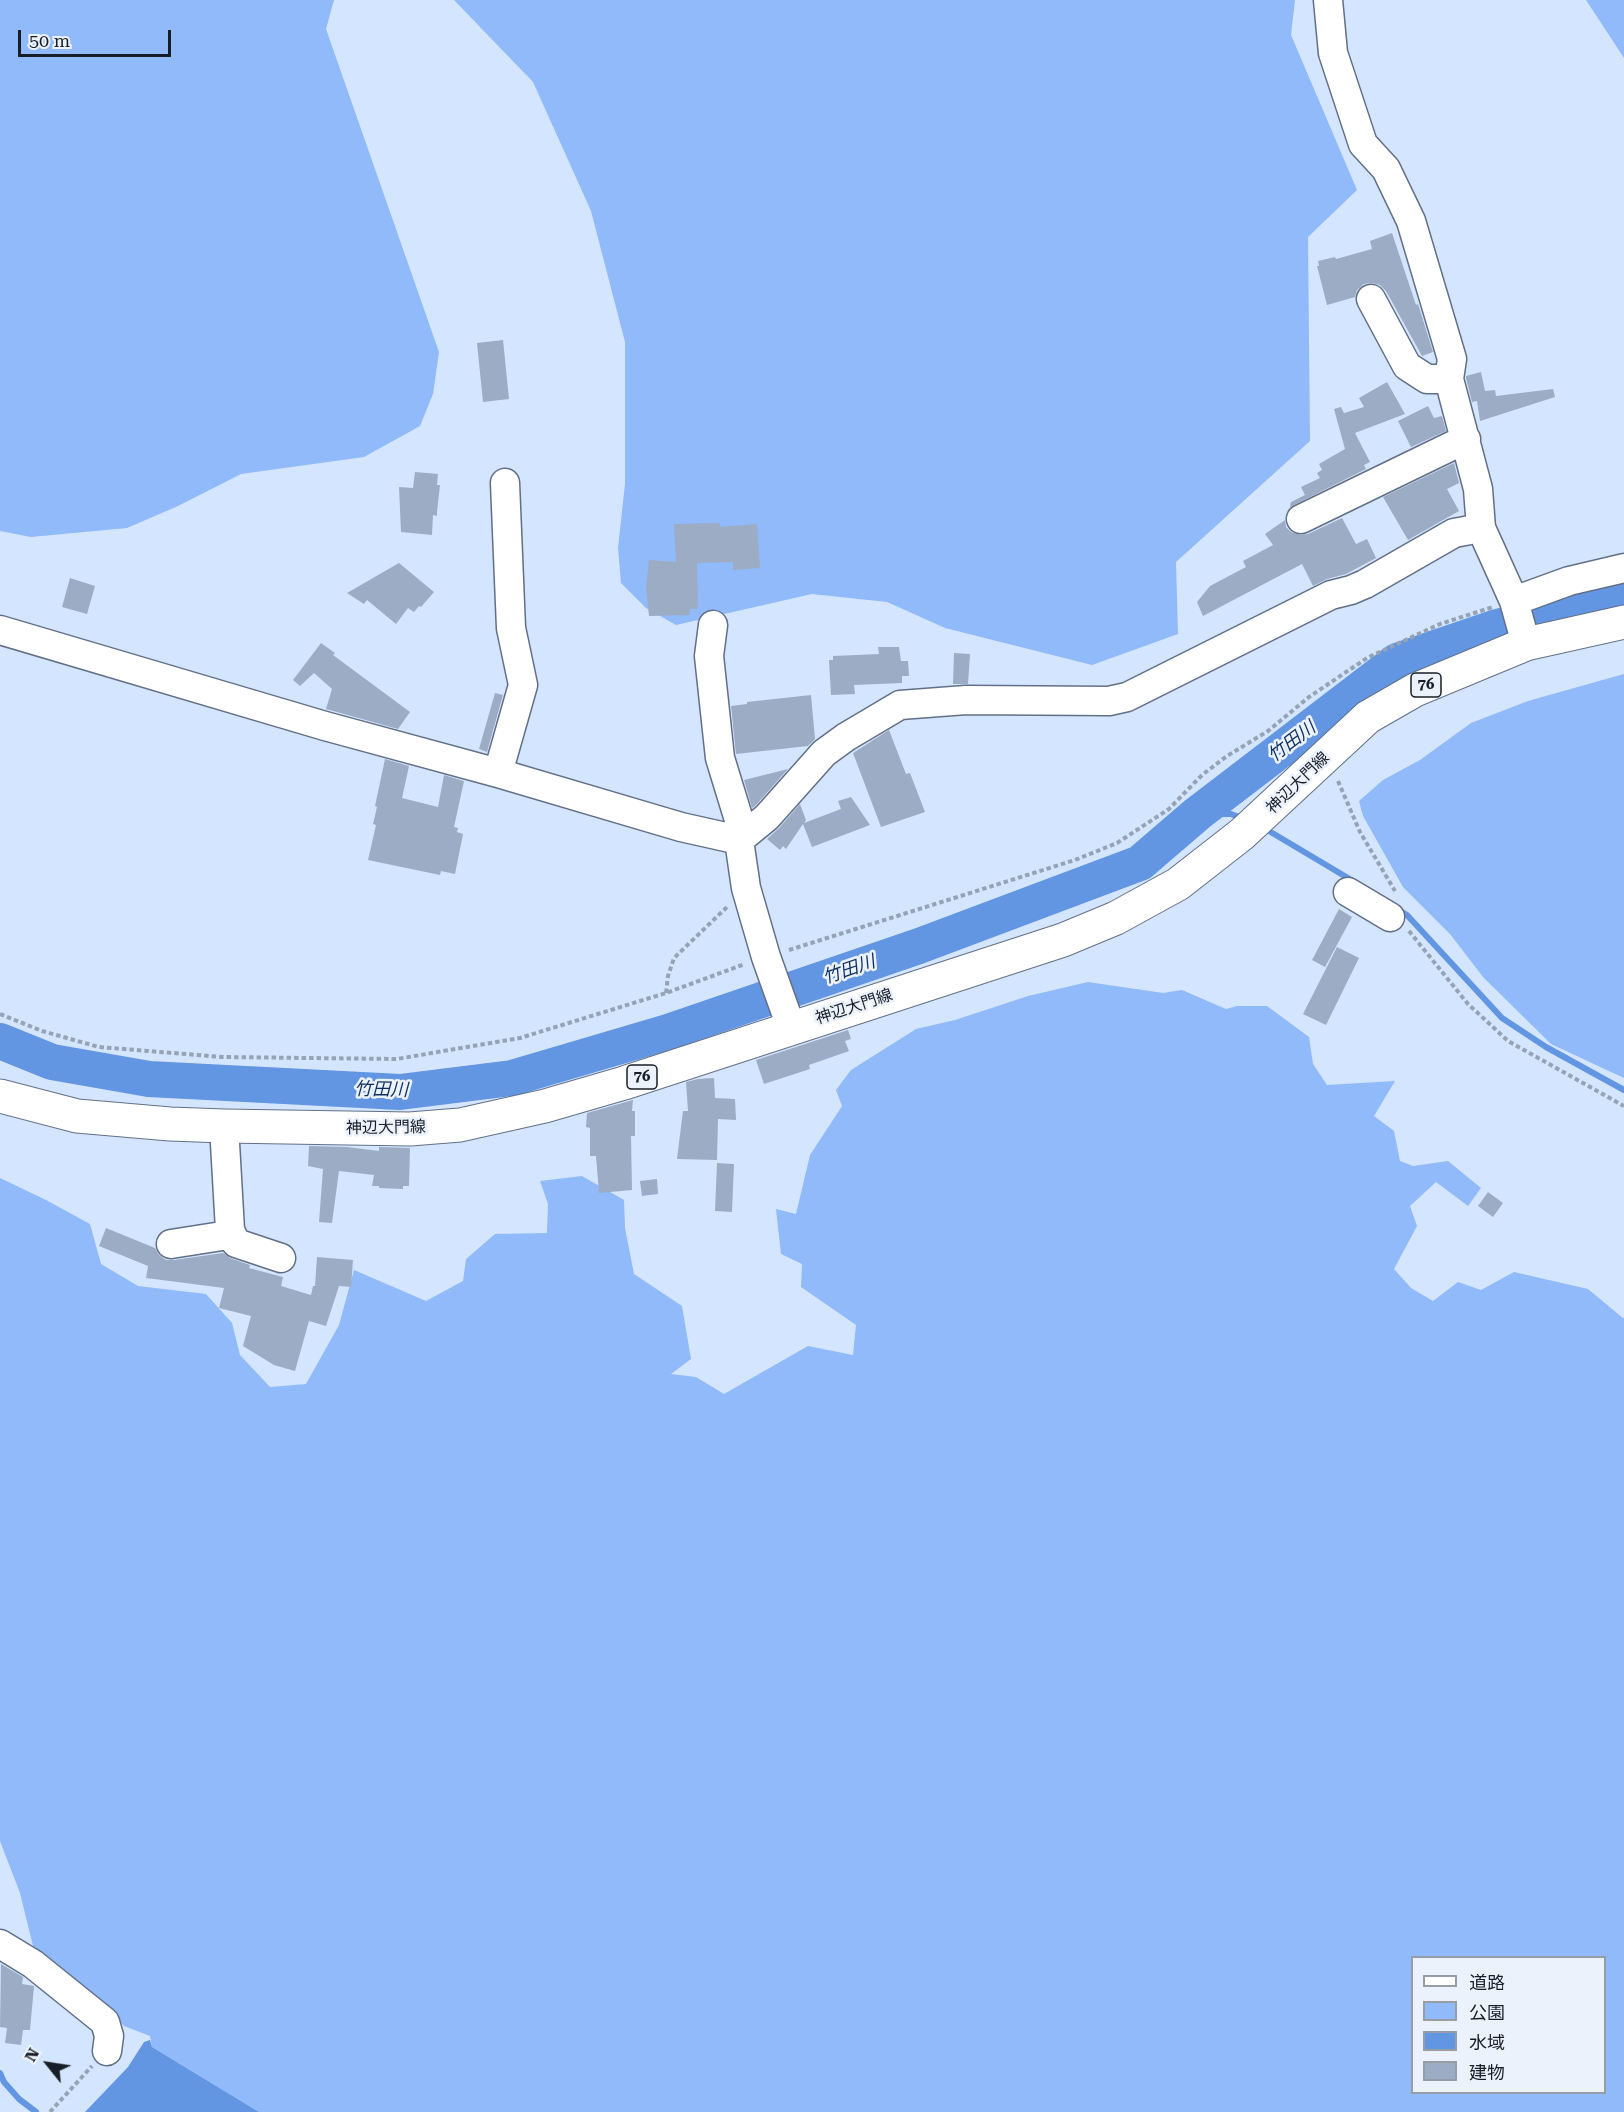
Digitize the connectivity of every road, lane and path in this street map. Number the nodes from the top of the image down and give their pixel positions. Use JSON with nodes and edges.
{"nodes":[{"id":1,"x":1328,"y":0,"type":"edge"},
{"id":2,"x":1371,"y":299,"type":"dead end"},
{"id":3,"x":1449,"y":379,"type":"junction"},
{"id":4,"x":1466,"y":439,"type":"junction"},
{"id":5,"x":505,"y":483,"type":"dead end"},
{"id":6,"x":1301,"y":519,"type":"dead end"},
{"id":7,"x":1481,"y":528,"type":"junction"},
{"id":8,"x":1624,"y":568,"type":"edge"},
{"id":9,"x":1519,"y":620,"type":"junction"},
{"id":10,"x":1624,"y":622,"type":"edge"},
{"id":11,"x":713,"y":625,"type":"dead end"},
{"id":12,"x":0,"y":630,"type":"edge"},
{"id":13,"x":1327,"y":756,"type":"junction"},
{"id":14,"x":498,"y":772,"type":"junction"},
{"id":15,"x":739,"y":840,"type":"junction"},
{"id":16,"x":746,"y":888,"type":"junction"},
{"id":17,"x":1348,"y":892,"type":"dead end"},
{"id":18,"x":1395,"y":908,"type":"junction"},
{"id":19,"x":767,"y":960,"type":"junction"},
{"id":20,"x":666,"y":993,"type":"junction"},
{"id":21,"x":0,"y":1014,"type":"edge"},
{"id":22,"x":788,"y":1020,"type":"junction"},
{"id":23,"x":0,"y":1096,"type":"edge"},
{"id":24,"x":1624,"y":1106,"type":"edge"},
{"id":25,"x":224,"y":1126,"type":"junction"},
{"id":26,"x":230,"y":1230,"type":"junction"},
{"id":27,"x":171,"y":1244,"type":"dead end"},
{"id":28,"x":281,"y":1258,"type":"dead end"},
{"id":29,"x":0,"y":1944,"type":"edge"},
{"id":30,"x":107,"y":2051,"type":"joint"},
{"id":31,"x":50,"y":2112,"type":"edge"}],
"edges":[{"from":1,"to":3,"type":"street"},
{"from":2,"to":3,"type":"street"},
{"from":3,"to":4,"type":"street"},
{"from":4,"to":6,"type":"street"},
{"from":4,"to":7,"type":"street"},
{"from":5,"to":14,"type":"street"},
{"from":7,"to":9,"type":"street"},
{"from":7,"to":15,"type":"street"},
{"from":8,"to":9,"type":"street"},
{"from":9,"to":10,"type":"main road","name":"神辺大門線","number":"76"},
{"from":9,"to":13,"type":"main road","name":"神辺大門線","number":"76"},
{"from":9,"to":19,"type":"path"},
{"from":11,"to":15,"type":"street"},
{"from":12,"to":14,"type":"street"},
{"from":13,"to":18,"type":"path"},
{"from":13,"to":22,"type":"main road","name":"神辺大門線","number":"76"},
{"from":14,"to":15,"type":"street"},
{"from":15,"to":16,"type":"street"},
{"from":16,"to":19,"type":"street"},
{"from":16,"to":20,"type":"path"},
{"from":17,"to":18,"type":"street"},
{"from":18,"to":24,"type":"path"},
{"from":19,"to":20,"type":"path"},
{"from":19,"to":22,"type":"street"},
{"from":20,"to":21,"type":"path"},
{"from":22,"to":25,"type":"main road","name":"神辺大門線","number":"76"},
{"from":23,"to":25,"type":"main road","name":"神辺大門線","number":"76"},
{"from":25,"to":26,"type":"street"},
{"from":26,"to":27,"type":"street"},
{"from":26,"to":28,"type":"street"},
{"from":29,"to":30,"type":"street"},
{"from":30,"to":31,"type":"path"}]}
